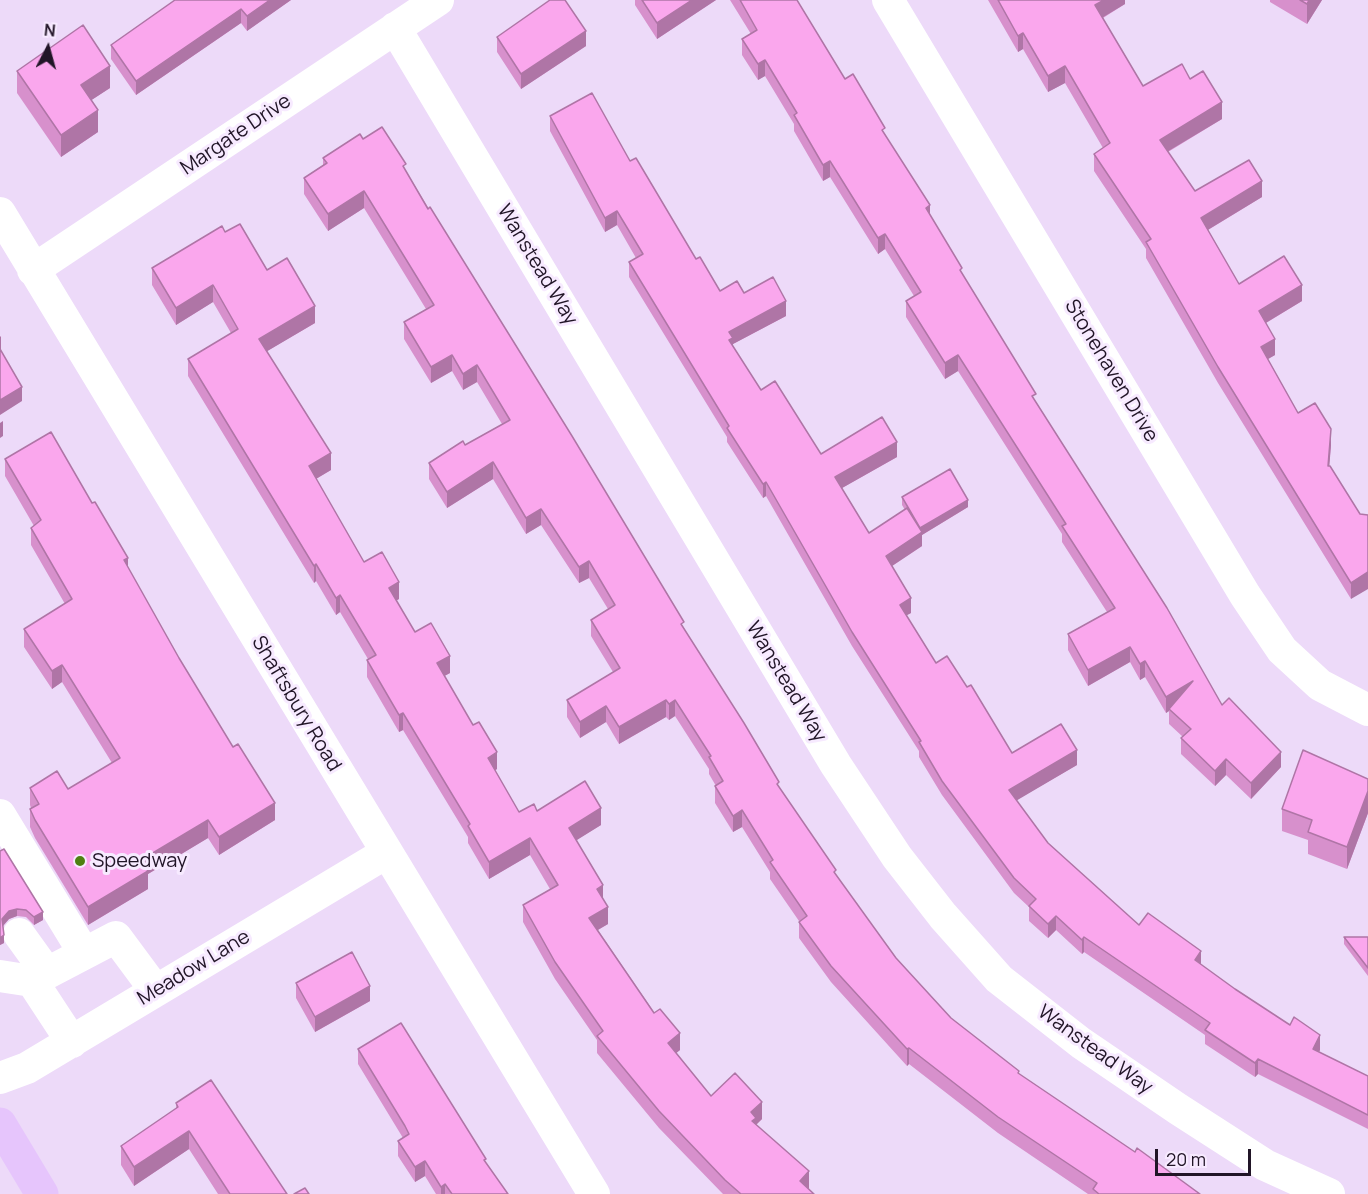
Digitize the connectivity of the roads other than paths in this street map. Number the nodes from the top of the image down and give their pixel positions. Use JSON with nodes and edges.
{"nodes":[{"id":1,"x":438,"y":0,"type":"edge"},
{"id":2,"x":888,"y":0,"type":"edge"},
{"id":3,"x":395,"y":28,"type":"junction"},
{"id":4,"x":0,"y":213,"type":"edge"},
{"id":5,"x":33,"y":270,"type":"junction"},
{"id":6,"x":1368,"y":710,"type":"edge"},
{"id":7,"x":0,"y":815,"type":"edge"},
{"id":8,"x":386,"y":853,"type":"junction"},
{"id":9,"x":19,"y":934,"type":"dead end"},
{"id":10,"x":84,"y":953,"type":"junction"},
{"id":11,"x":0,"y":976,"type":"edge"},
{"id":12,"x":40,"y":977,"type":"junction"},
{"id":13,"x":156,"y":991,"type":"junction"},
{"id":14,"x":72,"y":1042,"type":"junction"},
{"id":15,"x":0,"y":1078,"type":"edge"},
{"id":16,"x":0,"y":1124,"type":"edge"},
{"id":17,"x":42,"y":1194,"type":"edge"},
{"id":18,"x":594,"y":1194,"type":"edge"},
{"id":19,"x":1329,"y":1194,"type":"edge"}],
"edges":[{"from":1,"to":3,"type":"street","name":"Margate Drive"},
{"from":2,"to":6,"type":"street","name":"Stonehaven Drive"},
{"from":3,"to":5,"type":"street","name":"Margate Drive"},
{"from":3,"to":19,"type":"street","name":"Wanstead Way"},
{"from":4,"to":5,"type":"street","name":"Shaftsbury Road"},
{"from":5,"to":8,"type":"street","name":"Shaftsbury Road"},
{"from":7,"to":10,"type":"street"},
{"from":8,"to":13,"type":"street","name":"Meadow Lane"},
{"from":8,"to":18,"type":"street","name":"Shaftsbury Road"},
{"from":9,"to":12,"type":"street"},
{"from":10,"to":12,"type":"street"},
{"from":10,"to":13,"type":"street"},
{"from":11,"to":12,"type":"street"},
{"from":12,"to":14,"type":"street"},
{"from":13,"to":14,"type":"street","name":"Meadow Lane"},
{"from":14,"to":15,"type":"street","name":"Meadow Lane"},
{"from":16,"to":17,"type":"highway"}]}
